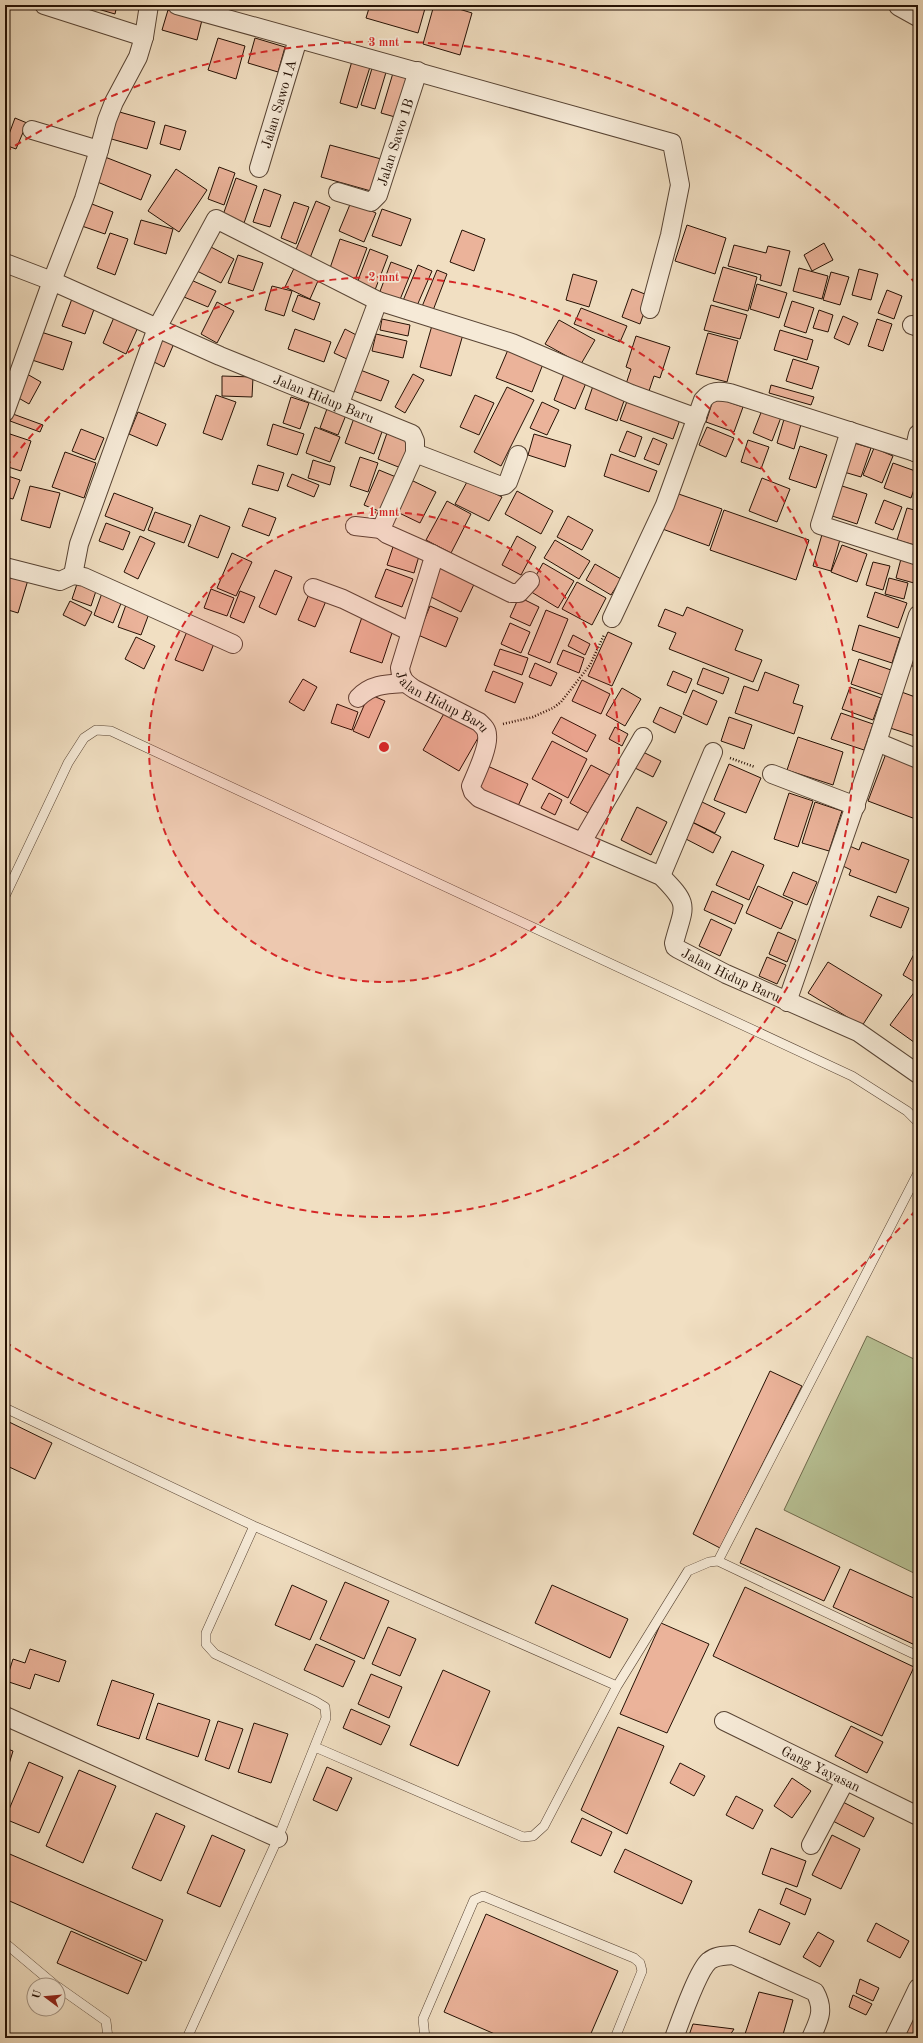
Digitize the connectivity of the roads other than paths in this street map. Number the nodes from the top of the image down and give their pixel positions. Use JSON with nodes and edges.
{"nodes":[{"id":1,"x":44,"y":5,"type":"edge"},
{"id":2,"x":149,"y":5,"type":"edge"},
{"id":3,"x":177,"y":5,"type":"edge"},
{"id":4,"x":900,"y":5,"type":"edge"},
{"id":5,"x":918,"y":15,"type":"edge"},
{"id":6,"x":144,"y":37,"type":"junction"},
{"id":7,"x":298,"y":39,"type":"junction"},
{"id":8,"x":418,"y":71,"type":"junction"},
{"id":9,"x":32,"y":130,"type":"dead end"},
{"id":10,"x":100,"y":150,"type":"junction"},
{"id":11,"x":259,"y":168,"type":"dead end"},
{"id":12,"x":338,"y":192,"type":"dead end"},
{"id":13,"x":5,"y":263,"type":"edge"},
{"id":14,"x":50,"y":286,"type":"junction"},
{"id":15,"x":378,"y":301,"type":"junction"},
{"id":16,"x":650,"y":309,"type":"dead end"},
{"id":17,"x":157,"y":328,"type":"junction"},
{"id":18,"x":340,"y":403,"type":"junction"},
{"id":19,"x":5,"y":412,"type":"edge"},
{"id":20,"x":697,"y":418,"type":"junction"},
{"id":21,"x":850,"y":431,"type":"junction"},
{"id":22,"x":918,"y":434,"type":"edge"},
{"id":23,"x":916,"y":452,"type":"edge"},
{"id":24,"x":415,"y":453,"type":"junction"},
{"id":25,"x":518,"y":455,"type":"dead end"},
{"id":26,"x":355,"y":526,"type":"dead end"},
{"id":27,"x":381,"y":529,"type":"junction"},
{"id":28,"x":432,"y":554,"type":"junction"},
{"id":29,"x":918,"y":556,"type":"edge"},
{"id":30,"x":5,"y":567,"type":"edge"},
{"id":31,"x":72,"y":575,"type":"junction"},
{"id":32,"x":530,"y":581,"type":"dead end"},
{"id":33,"x":313,"y":588,"type":"dead end"},
{"id":34,"x":918,"y":615,"type":"edge"},
{"id":35,"x":612,"y":618,"type":"road end"},
{"id":36,"x":412,"y":632,"type":"junction"},
{"id":37,"x":233,"y":644,"type":"dead end"},
{"id":38,"x":405,"y":683,"type":"junction"},
{"id":39,"x":358,"y":698,"type":"dead end"},
{"id":40,"x":643,"y":737,"type":"dead end"},
{"id":41,"x":878,"y":742,"type":"junction"},
{"id":42,"x":712,"y":752,"type":"road end"},
{"id":43,"x":918,"y":759,"type":"edge"},
{"id":44,"x":772,"y":774,"type":"road end"},
{"id":45,"x":856,"y":806,"type":"junction"},
{"id":46,"x":582,"y":842,"type":"junction"},
{"id":47,"x":661,"y":876,"type":"junction"},
{"id":48,"x":5,"y":896,"type":"edge"},
{"id":49,"x":787,"y":1002,"type":"junction"},
{"id":50,"x":918,"y":1074,"type":"edge"},
{"id":51,"x":918,"y":1122,"type":"edge"},
{"id":52,"x":918,"y":1173,"type":"edge"},
{"id":53,"x":5,"y":1408,"type":"edge"},
{"id":54,"x":254,"y":1526,"type":"junction"},
{"id":55,"x":718,"y":1561,"type":"junction"},
{"id":56,"x":918,"y":1656,"type":"edge"},
{"id":57,"x":617,"y":1686,"type":"junction"},
{"id":58,"x":5,"y":1716,"type":"edge"},
{"id":59,"x":724,"y":1721,"type":"dead end"},
{"id":60,"x":316,"y":1747,"type":"junction"},
{"id":61,"x":845,"y":1781,"type":"junction"},
{"id":62,"x":918,"y":1816,"type":"edge"},
{"id":63,"x":278,"y":1838,"type":"junction"},
{"id":64,"x":811,"y":1845,"type":"dead end"},
{"id":65,"x":5,"y":1943,"type":"edge"},
{"id":66,"x":45,"y":1977,"type":"edge"},
{"id":67,"x":918,"y":1988,"type":"edge"},
{"id":68,"x":66,"y":1993,"type":"edge"},
{"id":69,"x":108,"y":2038,"type":"edge"},
{"id":70,"x":187,"y":2038,"type":"edge"},
{"id":71,"x":425,"y":2038,"type":"edge"},
{"id":72,"x":615,"y":2038,"type":"edge"},
{"id":73,"x":674,"y":2038,"type":"edge"},
{"id":74,"x":811,"y":2038,"type":"edge"},
{"id":75,"x":894,"y":2038,"type":"edge"}],
"edges":[{"from":1,"to":6,"type":"street"},
{"from":2,"to":6,"type":"street"},
{"from":3,"to":7,"type":"street"},
{"from":4,"to":5,"type":"street"},
{"from":6,"to":10,"type":"street"},
{"from":7,"to":8,"type":"street"},
{"from":7,"to":11,"type":"street","name":"Jalan Sawo 1A"},
{"from":8,"to":12,"type":"street","name":"Jalan Sawo 1B"},
{"from":8,"to":16,"type":"street"},
{"from":9,"to":10,"type":"street"},
{"from":10,"to":14,"type":"street"},
{"from":13,"to":14,"type":"street","name":"Jalan Hidup Baru"},
{"from":14,"to":17,"type":"street","name":"Jalan Hidup Baru"},
{"from":14,"to":19,"type":"street"},
{"from":15,"to":17,"type":"street"},
{"from":15,"to":18,"type":"street"},
{"from":15,"to":20,"type":"street"},
{"from":17,"to":18,"type":"street","name":"Jalan Hidup Baru"},
{"from":17,"to":31,"type":"street"},
{"from":18,"to":24,"type":"street","name":"Jalan Hidup Baru"},
{"from":20,"to":21,"type":"street"},
{"from":20,"to":35,"type":"street"},
{"from":21,"to":23,"type":"street"},
{"from":21,"to":29,"type":"street"},
{"from":22,"to":23,"type":"street"},
{"from":24,"to":25,"type":"street"},
{"from":24,"to":27,"type":"street"},
{"from":26,"to":27,"type":"street"},
{"from":27,"to":28,"type":"street"},
{"from":28,"to":32,"type":"street"},
{"from":28,"to":36,"type":"street","name":"Jalan Hidup Baru"},
{"from":30,"to":31,"type":"street"},
{"from":31,"to":37,"type":"street"},
{"from":33,"to":36,"type":"street"},
{"from":34,"to":41,"type":"street"},
{"from":36,"to":38,"type":"street","name":"Jalan Hidup Baru"},
{"from":38,"to":39,"type":"street"},
{"from":38,"to":46,"type":"street","name":"Jalan Hidup Baru"},
{"from":40,"to":46,"type":"street"},
{"from":41,"to":43,"type":"street"},
{"from":41,"to":45,"type":"street"},
{"from":42,"to":47,"type":"street"},
{"from":44,"to":45,"type":"street"},
{"from":45,"to":49,"type":"street"},
{"from":46,"to":47,"type":"street","name":"Jalan Hidup Baru"},
{"from":47,"to":49,"type":"street","name":"Jalan Hidup Baru"},
{"from":48,"to":51,"type":"lane"},
{"from":49,"to":50,"type":"street","name":"Jalan Hidup Baru"},
{"from":52,"to":55,"type":"lane"},
{"from":53,"to":54,"type":"lane"},
{"from":54,"to":57,"type":"lane"},
{"from":54,"to":60,"type":"lane"},
{"from":55,"to":56,"type":"lane"},
{"from":55,"to":57,"type":"lane"},
{"from":57,"to":60,"type":"lane"},
{"from":58,"to":63,"type":"street"},
{"from":59,"to":61,"type":"street","name":"Gang Yayasan"},
{"from":60,"to":63,"type":"lane"},
{"from":61,"to":62,"type":"street","name":"Gang Yayasan"},
{"from":61,"to":64,"type":"street"},
{"from":63,"to":70,"type":"lane"},
{"from":65,"to":66,"type":"lane"},
{"from":67,"to":75,"type":"street"},
{"from":68,"to":69,"type":"lane"},
{"from":71,"to":72,"type":"lane"},
{"from":73,"to":74,"type":"street"}]}
